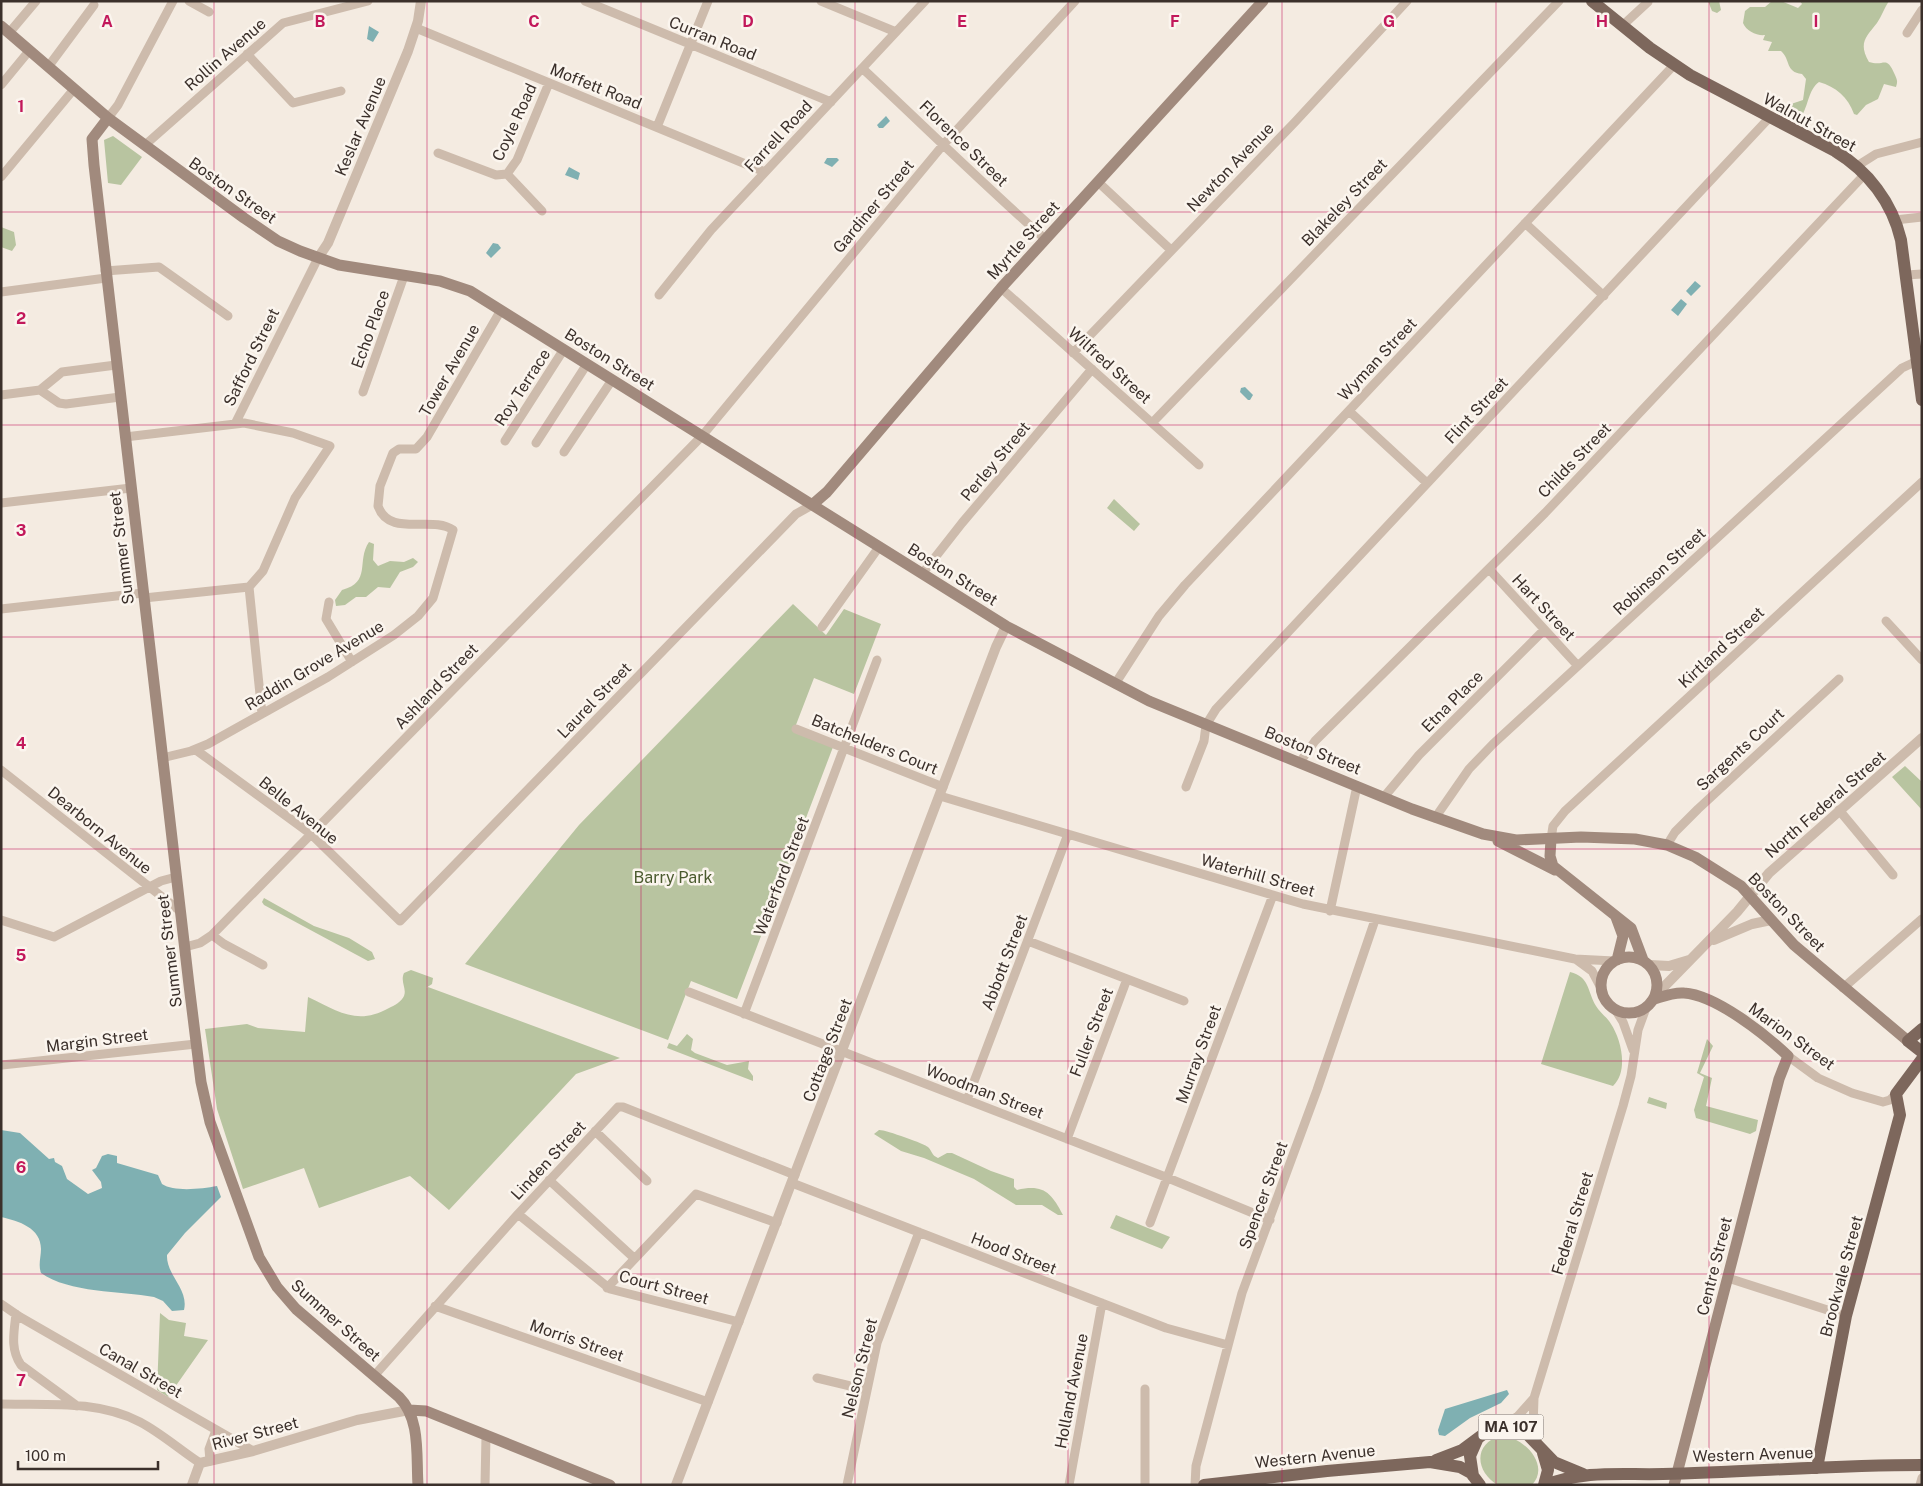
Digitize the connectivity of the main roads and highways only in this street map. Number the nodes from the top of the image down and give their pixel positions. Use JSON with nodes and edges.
{"nodes":[{"id":1,"x":1262,"y":1,"type":"edge"},
{"id":2,"x":1592,"y":1,"type":"edge"},
{"id":3,"x":5,"y":29,"type":"edge"},
{"id":4,"x":108,"y":118,"type":"junction"},
{"id":5,"x":1922,"y":400,"type":"edge"},
{"id":6,"x":812,"y":505,"type":"junction"},
{"id":7,"x":1483,"y":834,"type":"junction"},
{"id":8,"x":1551,"y":839,"type":"junction"},
{"id":9,"x":1559,"y":872,"type":"junction"},
{"id":10,"x":1616,"y":917,"type":"junction"},
{"id":11,"x":1615,"y":960,"type":"junction"},
{"id":12,"x":1647,"y":963,"type":"junction"},
{"id":13,"x":1655,"y":997,"type":"junction"},
{"id":14,"x":1922,"y":1029,"type":"edge"},
{"id":15,"x":1908,"y":1041,"type":"junction"},
{"id":16,"x":1922,"y":1052,"type":"edge"},
{"id":17,"x":1788,"y":1056,"type":"joint"},
{"id":18,"x":1922,"y":1059,"type":"edge"},
{"id":19,"x":409,"y":1410,"type":"junction"},
{"id":20,"x":1477,"y":1440,"type":"junction"},
{"id":21,"x":1540,"y":1447,"type":"junction"},
{"id":22,"x":1430,"y":1462,"type":"junction"},
{"id":23,"x":1922,"y":1465,"type":"edge"},
{"id":24,"x":1817,"y":1468,"type":"junction"},
{"id":25,"x":1585,"y":1474,"type":"junction"},
{"id":26,"x":1676,"y":1479,"type":"edge"},
{"id":27,"x":1476,"y":1481,"type":"edge"},
{"id":28,"x":418,"y":1485,"type":"edge"},
{"id":29,"x":610,"y":1485,"type":"edge"},
{"id":30,"x":1204,"y":1485,"type":"edge"},
{"id":31,"x":1545,"y":1485,"type":"edge"}],
"edges":[{"from":1,"to":6,"type":"main road","name":"Myrtle Street"},
{"from":2,"to":5,"type":"main road","name":"Walnut Street"},
{"from":3,"to":4,"type":"main road","name":"Boston Street"},
{"from":4,"to":6,"type":"main road","name":"Boston Street"},
{"from":4,"to":19,"type":"main road","name":"Summer Street"},
{"from":6,"to":7,"type":"main road","name":"Boston Street"},
{"from":7,"to":8,"type":"main road","name":"Boston Street"},
{"from":7,"to":9,"type":"main road"},
{"from":8,"to":9,"type":"main road"},
{"from":8,"to":15,"type":"main road","name":"Boston Street"},
{"from":9,"to":10,"type":"main road"},
{"from":10,"to":11,"type":"main road"},
{"from":10,"to":12,"type":"main road"},
{"from":11,"to":12,"type":"main road"},
{"from":11,"to":13,"type":"main road"},
{"from":12,"to":13,"type":"main road"},
{"from":13,"to":17,"type":"main road","name":"Marion Street"},
{"from":14,"to":15,"type":"main road"},
{"from":15,"to":16,"type":"main road","name":"Boston Street"},
{"from":17,"to":26,"type":"main road","name":"Centre Street"},
{"from":18,"to":24,"type":"main road","name":"Brookvale Street"},
{"from":19,"to":28,"type":"main road"},
{"from":19,"to":29,"type":"main road"},
{"from":20,"to":21,"type":"main road","name":"Western Avenue","number":"MA 107"},
{"from":20,"to":22,"type":"main road","name":"Western Avenue","number":"MA 107"},
{"from":20,"to":27,"type":"main road"},
{"from":21,"to":25,"type":"main road","name":"Western Avenue","number":"MA 107"},
{"from":21,"to":31,"type":"main road"},
{"from":22,"to":27,"type":"main road","name":"Western Avenue","number":"MA 107"},
{"from":22,"to":30,"type":"main road","name":"Western Avenue","number":"MA 107"},
{"from":23,"to":24,"type":"main road","name":"Western Avenue","number":"MA 107"},
{"from":24,"to":26,"type":"main road","name":"Western Avenue","number":"MA 107"},
{"from":25,"to":26,"type":"main road","name":"Western Avenue","number":"MA 107"},
{"from":25,"to":31,"type":"main road","name":"Western Avenue","number":"MA 107"}]}
